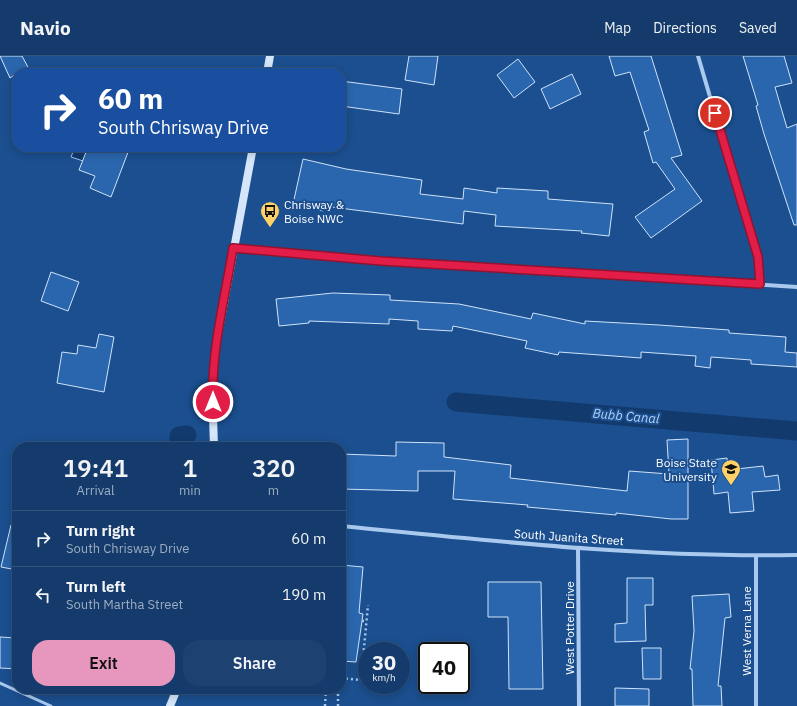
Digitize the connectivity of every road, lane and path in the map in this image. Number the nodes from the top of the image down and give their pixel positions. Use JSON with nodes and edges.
{"nodes":[{"id":1,"x":270,"y":56,"type":"edge"},
{"id":2,"x":698,"y":56,"type":"edge"},
{"id":3,"x":268,"y":68,"type":"edge"},
{"id":4,"x":252,"y":152,"type":"edge"},
{"id":5,"x":233,"y":248,"type":"junction"},
{"id":6,"x":760,"y":284,"type":"junction"},
{"id":7,"x":797,"y":287,"type":"edge"},
{"id":8,"x":214,"y":442,"type":"edge"},
{"id":9,"x":346,"y":526,"type":"edge"},
{"id":10,"x":578,"y":549,"type":"junction"},
{"id":11,"x":797,"y":554,"type":"edge"},
{"id":12,"x":756,"y":556,"type":"junction"},
{"id":13,"x":368,"y":604,"type":"dead end"},
{"id":14,"x":362,"y":621,"type":"dead end"},
{"id":15,"x":367,"y":621,"type":"junction"},
{"id":16,"x":365,"y":642,"type":"edge"},
{"id":17,"x":346,"y":678,"type":"edge"},
{"id":18,"x":358,"y":680,"type":"edge"},
{"id":19,"x":0,"y":683,"type":"edge"},
{"id":20,"x":12,"y":688,"type":"edge"},
{"id":21,"x":24,"y":694,"type":"edge"},
{"id":22,"x":176,"y":694,"type":"edge"},
{"id":23,"x":326,"y":694,"type":"edge"},
{"id":24,"x":338,"y":694,"type":"edge"},
{"id":25,"x":51,"y":706,"type":"edge"},
{"id":26,"x":170,"y":706,"type":"edge"},
{"id":27,"x":325,"y":706,"type":"edge"},
{"id":28,"x":338,"y":706,"type":"edge"},
{"id":29,"x":579,"y":706,"type":"edge"},
{"id":30,"x":756,"y":706,"type":"edge"}],
"edges":[{"from":1,"to":3,"type":"street"},
{"from":2,"to":6,"type":"street"},
{"from":4,"to":5,"type":"street"},
{"from":5,"to":6,"type":"street"},
{"from":5,"to":8,"type":"street"},
{"from":6,"to":7,"type":"street"},
{"from":9,"to":10,"type":"street","name":"South Juanita Street"},
{"from":10,"to":12,"type":"street","name":"South Juanita Street"},
{"from":10,"to":29,"type":"street","name":"West Potter Drive"},
{"from":11,"to":12,"type":"street","name":"South Juanita Street"},
{"from":12,"to":30,"type":"street","name":"West Verna Lane"},
{"from":13,"to":15,"type":"path"},
{"from":14,"to":15,"type":"path"},
{"from":15,"to":16,"type":"path"},
{"from":17,"to":18,"type":"path"},
{"from":19,"to":20,"type":"lane"},
{"from":21,"to":25,"type":"lane"},
{"from":22,"to":26,"type":"street"},
{"from":23,"to":27,"type":"path"},
{"from":24,"to":28,"type":"path"}]}
